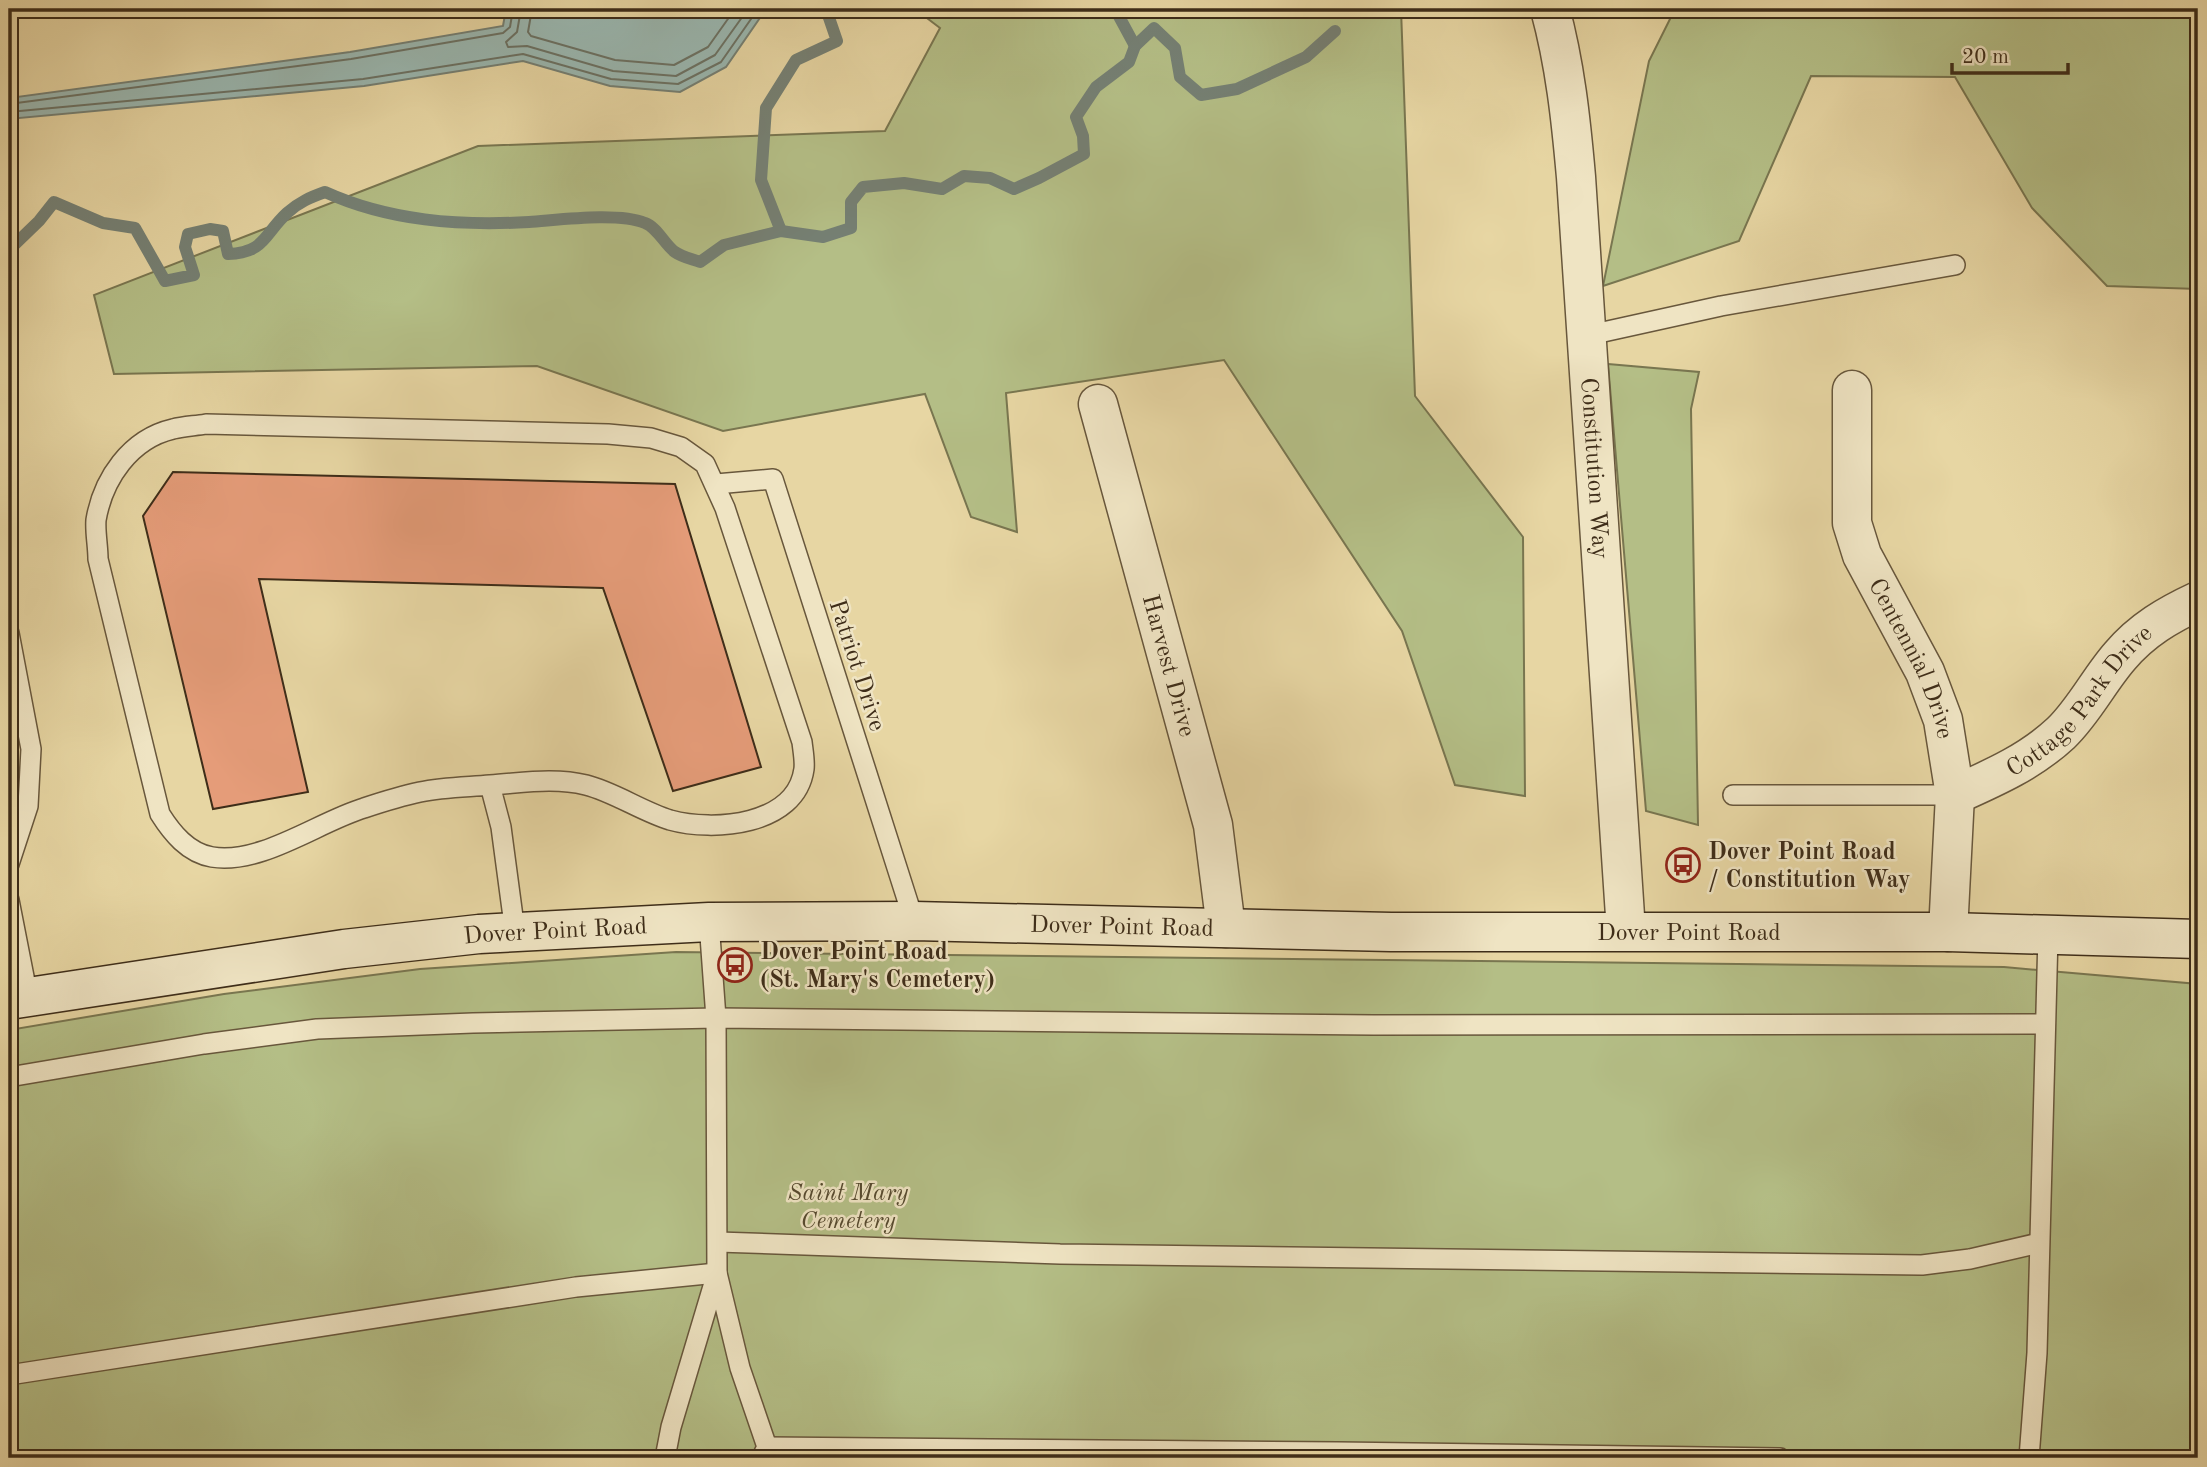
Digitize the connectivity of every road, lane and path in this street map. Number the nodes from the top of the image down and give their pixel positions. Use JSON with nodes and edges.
{"nodes":[{"id":1,"x":1550,"y":9,"type":"edge"},
{"id":2,"x":1955,"y":265,"type":"dead end"},
{"id":3,"x":1585,"y":336,"type":"junction"},
{"id":4,"x":1852,"y":390,"type":"dead end"},
{"id":5,"x":1098,"y":404,"type":"dead end"},
{"id":6,"x":716,"y":484,"type":"junction"},
{"id":7,"x":2198,"y":601,"type":"edge"},
{"id":8,"x":9,"y":633,"type":"edge"},
{"id":9,"x":490,"y":785,"type":"junction"},
{"id":10,"x":1733,"y":795,"type":"dead end"},
{"id":11,"x":1955,"y":795,"type":"junction"},
{"id":12,"x":9,"y":864,"type":"edge"},
{"id":13,"x":9,"y":900,"type":"edge"},
{"id":14,"x":914,"y":921,"type":"junction"},
{"id":15,"x":709,"y":922,"type":"junction"},
{"id":16,"x":1226,"y":928,"type":"junction"},
{"id":17,"x":1626,"y":931,"type":"junction"},
{"id":18,"x":515,"y":932,"type":"junction"},
{"id":19,"x":1948,"y":932,"type":"junction"},
{"id":20,"x":2048,"y":935,"type":"junction"},
{"id":21,"x":2198,"y":939,"type":"edge"},
{"id":22,"x":18,"y":999,"type":"edge"},
{"id":23,"x":716,"y":1018,"type":"junction"},
{"id":24,"x":2045,"y":1024,"type":"junction"},
{"id":25,"x":9,"y":1077,"type":"edge"},
{"id":26,"x":718,"y":1242,"type":"junction"},
{"id":27,"x":2039,"y":1243,"type":"junction"},
{"id":28,"x":717,"y":1273,"type":"junction"},
{"id":29,"x":9,"y":1376,"type":"edge"},
{"id":30,"x":764,"y":1453,"type":"edge"},
{"id":31,"x":1338,"y":1455,"type":"edge"},
{"id":32,"x":665,"y":1458,"type":"edge"},
{"id":33,"x":1780,"y":1458,"type":"edge"},
{"id":34,"x":2029,"y":1458,"type":"edge"}],
"edges":[{"from":1,"to":3,"type":"street","name":"Constitution Way"},
{"from":2,"to":3,"type":"lane"},
{"from":3,"to":17,"type":"street","name":"Constitution Way"},
{"from":4,"to":11,"type":"street","name":"Centennial Drive"},
{"from":5,"to":16,"type":"street","name":"Harvest Drive"},
{"from":6,"to":9,"type":"lane"},
{"from":6,"to":9,"type":"lane"},
{"from":6,"to":14,"type":"lane","name":"Patriot Drive"},
{"from":7,"to":11,"type":"street","name":"Cottage Park Drive"},
{"from":8,"to":12,"type":"lane"},
{"from":9,"to":18,"type":"lane"},
{"from":10,"to":11,"type":"lane"},
{"from":11,"to":19,"type":"street","name":"Centennial Drive"},
{"from":13,"to":22,"type":"lane"},
{"from":14,"to":15,"type":"street","name":"Dover Point Road"},
{"from":14,"to":16,"type":"street","name":"Dover Point Road"},
{"from":15,"to":18,"type":"street","name":"Dover Point Road"},
{"from":15,"to":23,"type":"lane"},
{"from":16,"to":17,"type":"street","name":"Dover Point Road"},
{"from":17,"to":19,"type":"street","name":"Dover Point Road"},
{"from":18,"to":22,"type":"street","name":"Dover Point Road"},
{"from":19,"to":20,"type":"street","name":"Dover Point Road"},
{"from":20,"to":21,"type":"street","name":"Dover Point Road"},
{"from":20,"to":24,"type":"lane"},
{"from":23,"to":24,"type":"lane"},
{"from":23,"to":25,"type":"lane"},
{"from":23,"to":26,"type":"lane"},
{"from":24,"to":27,"type":"lane"},
{"from":26,"to":27,"type":"lane"},
{"from":26,"to":28,"type":"lane"},
{"from":27,"to":34,"type":"lane"},
{"from":28,"to":29,"type":"lane"},
{"from":28,"to":30,"type":"lane"},
{"from":28,"to":32,"type":"lane"},
{"from":30,"to":31,"type":"lane"},
{"from":31,"to":33,"type":"lane"}]}
